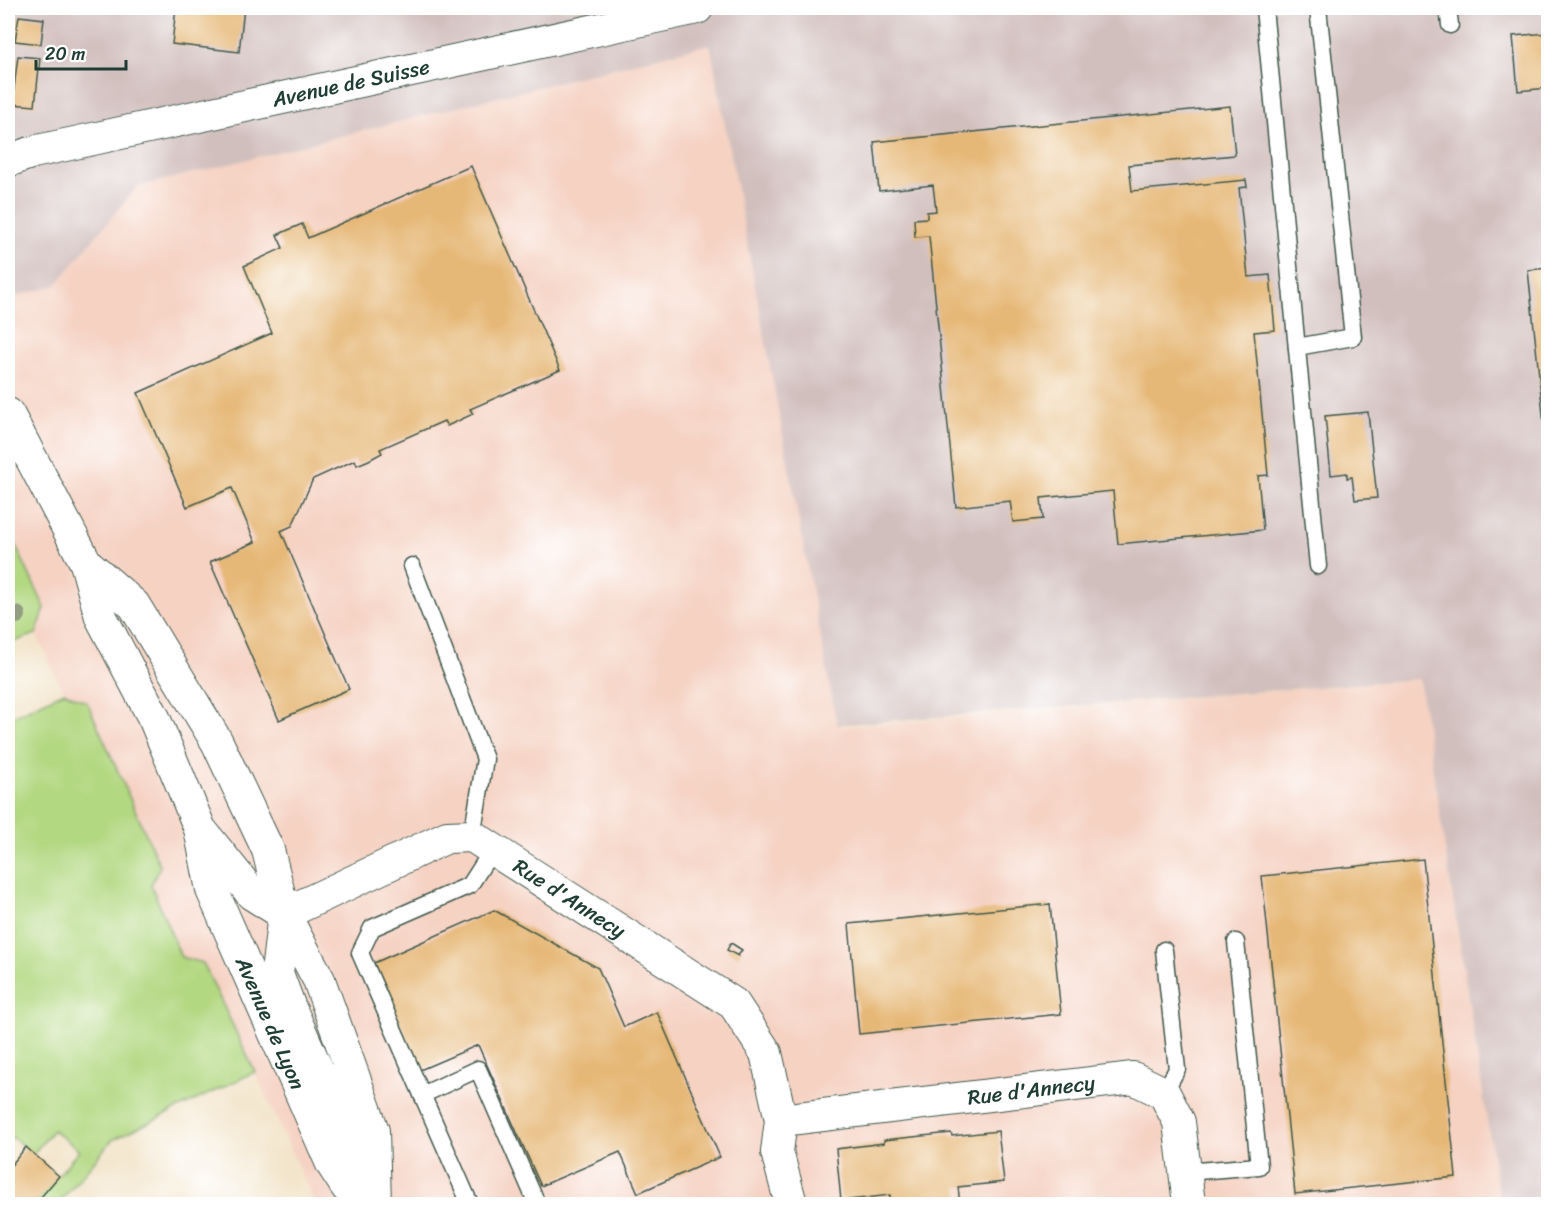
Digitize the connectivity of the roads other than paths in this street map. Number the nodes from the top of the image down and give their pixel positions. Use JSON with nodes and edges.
{"nodes":[{"id":1,"x":697,"y":8,"type":"edge"},
{"id":2,"x":1264,"y":8,"type":"edge"},
{"id":3,"x":1318,"y":8,"type":"edge"},
{"id":4,"x":1448,"y":8,"type":"edge"},
{"id":5,"x":1450,"y":25,"type":"dead end"},
{"id":6,"x":8,"y":161,"type":"edge"},
{"id":7,"x":1297,"y":347,"type":"junction"},
{"id":8,"x":8,"y":414,"type":"edge"},
{"id":9,"x":86,"y":562,"type":"junction"},
{"id":10,"x":412,"y":566,"type":"dead end"},
{"id":11,"x":1318,"y":566,"type":"dead end"},
{"id":12,"x":200,"y":829,"type":"junction"},
{"id":13,"x":482,"y":842,"type":"junction"},
{"id":14,"x":284,"y":914,"type":"junction"},
{"id":15,"x":1236,"y":942,"type":"dead end"},
{"id":16,"x":1164,"y":950,"type":"dead end"},
{"id":17,"x":1164,"y":1093,"type":"junction"},
{"id":18,"x":422,"y":1095,"type":"junction"},
{"id":19,"x":781,"y":1120,"type":"junction"},
{"id":20,"x":1185,"y":1172,"type":"junction"},
{"id":21,"x":367,"y":1204,"type":"edge"},
{"id":22,"x":373,"y":1204,"type":"edge"},
{"id":23,"x":470,"y":1204,"type":"edge"},
{"id":24,"x":537,"y":1204,"type":"edge"},
{"id":25,"x":791,"y":1204,"type":"edge"},
{"id":26,"x":1189,"y":1204,"type":"edge"}],
"edges":[{"from":1,"to":6,"type":"street","name":"Avenue de Suisse"},
{"from":2,"to":7,"type":"lane"},
{"from":3,"to":7,"type":"lane"},
{"from":4,"to":5,"type":"lane"},
{"from":7,"to":11,"type":"lane"},
{"from":8,"to":9,"type":"street","name":"Avenue de Lyon"},
{"from":9,"to":12,"type":"street","name":"Avenue de Lyon"},
{"from":9,"to":14,"type":"street","name":"Avenue de Lyon"},
{"from":10,"to":13,"type":"lane"},
{"from":12,"to":14,"type":"street","name":"Avenue de Lyon"},
{"from":12,"to":21,"type":"street","name":"Avenue de Lyon"},
{"from":13,"to":14,"type":"street"},
{"from":13,"to":18,"type":"lane"},
{"from":13,"to":19,"type":"street","name":"Rue d'Annecy"},
{"from":14,"to":22,"type":"street","name":"Avenue de Lyon"},
{"from":15,"to":20,"type":"lane"},
{"from":16,"to":17,"type":"lane"},
{"from":17,"to":19,"type":"street","name":"Rue d'Annecy"},
{"from":17,"to":20,"type":"street"},
{"from":18,"to":23,"type":"lane"},
{"from":18,"to":24,"type":"lane"},
{"from":19,"to":25,"type":"street","name":"Rue d'Annecy"},
{"from":20,"to":26,"type":"street"}]}
